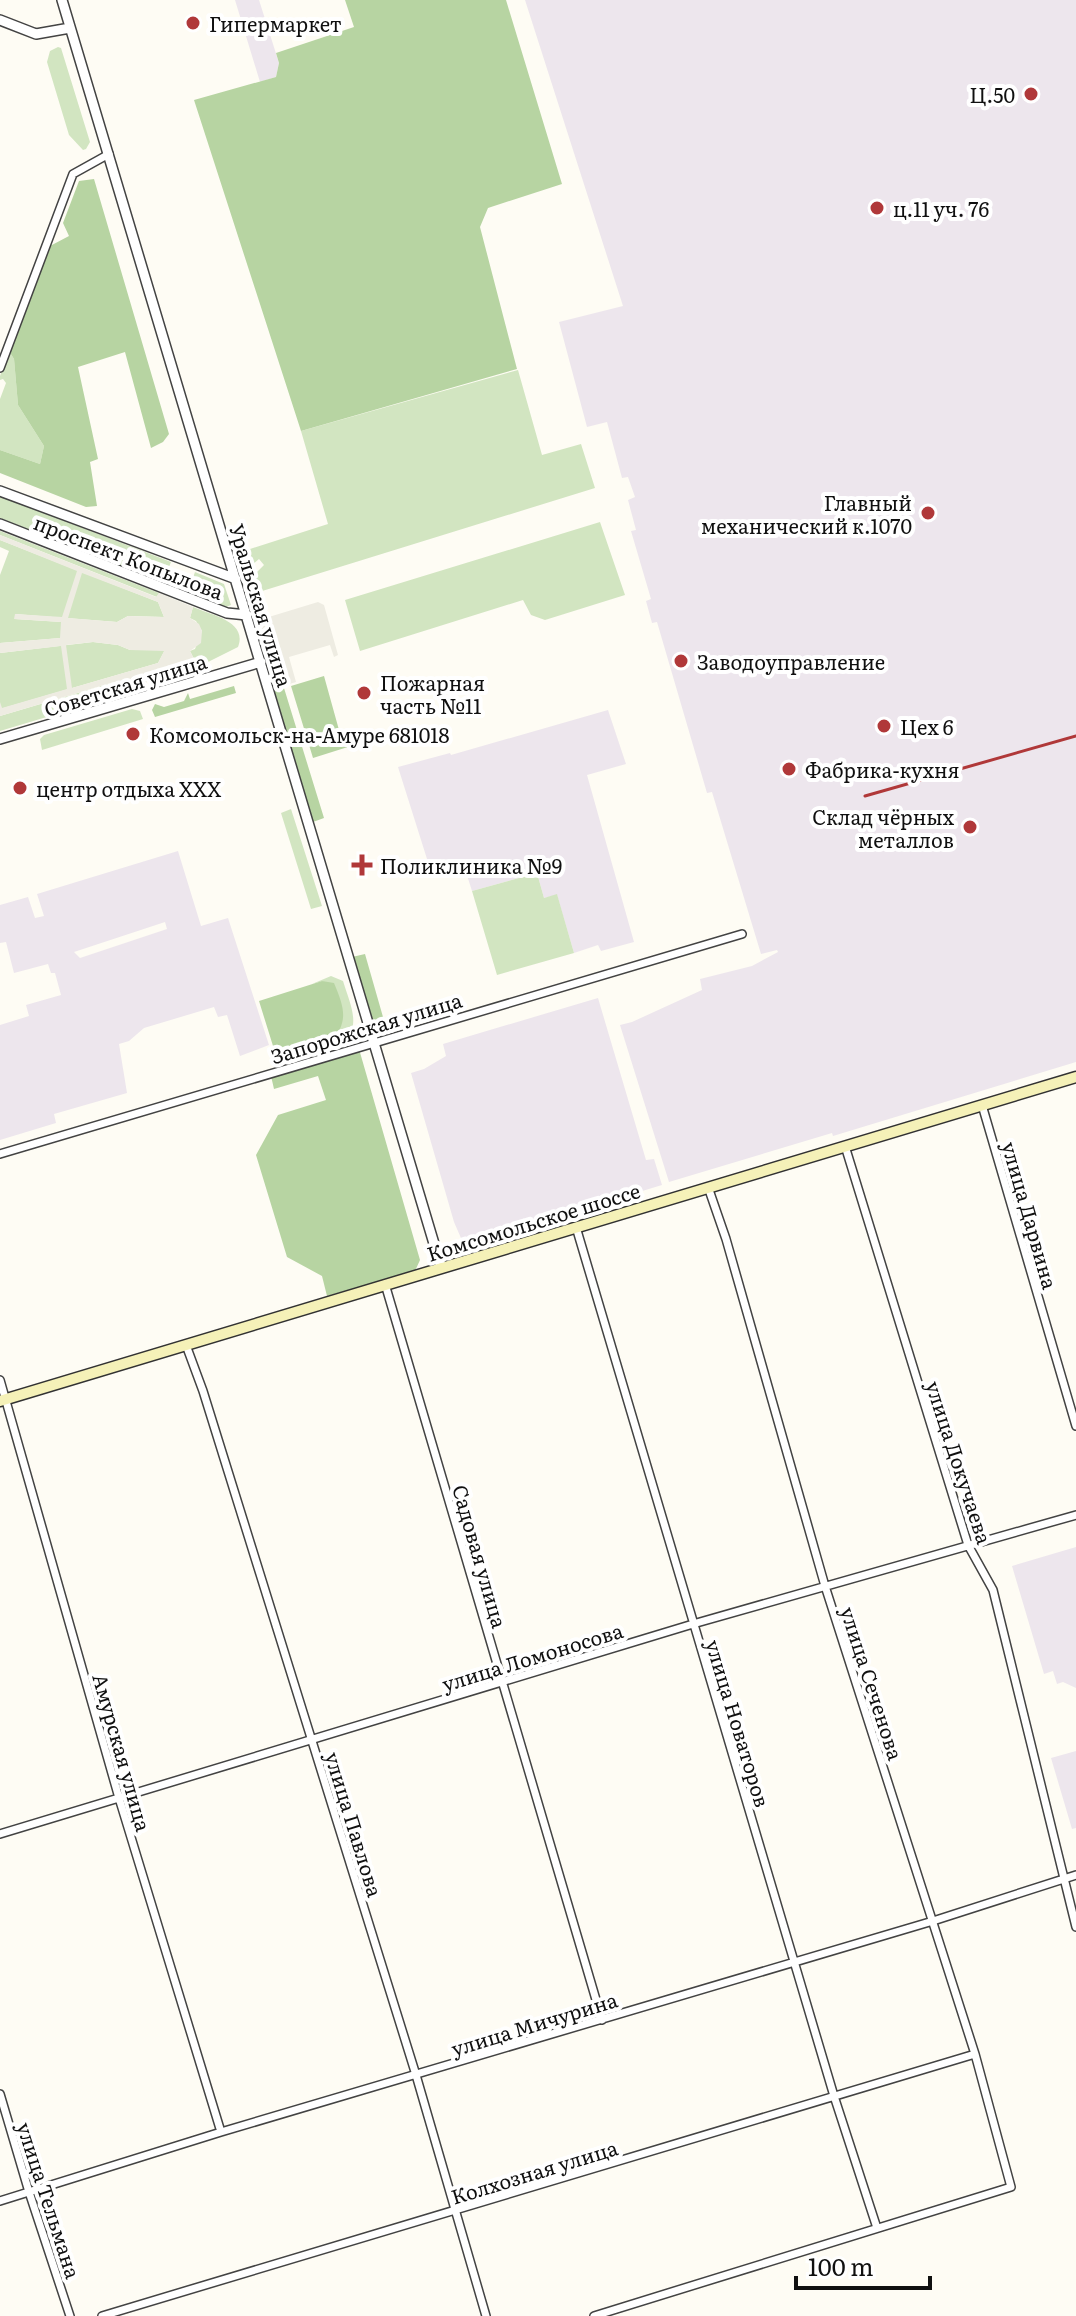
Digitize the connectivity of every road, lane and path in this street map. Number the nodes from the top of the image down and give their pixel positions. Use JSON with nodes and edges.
{"nodes":[{"id":1,"x":62,"y":0,"type":"edge"},
{"id":2,"x":0,"y":20,"type":"edge"},
{"id":3,"x":70,"y":28,"type":"junction"},
{"id":4,"x":109,"y":154,"type":"junction"},
{"id":5,"x":0,"y":368,"type":"edge"},
{"id":6,"x":0,"y":491,"type":"edge"},
{"id":7,"x":0,"y":524,"type":"edge"},
{"id":8,"x":236,"y":579,"type":"junction"},
{"id":9,"x":247,"y":615,"type":"junction"},
{"id":10,"x":261,"y":662,"type":"junction"},
{"id":11,"x":0,"y":739,"type":"edge"},
{"id":12,"x":742,"y":934,"type":"dead end"},
{"id":13,"x":372,"y":1042,"type":"junction"},
{"id":14,"x":1076,"y":1077,"type":"edge"},
{"id":15,"x":982,"y":1105,"type":"junction"},
{"id":16,"x":845,"y":1146,"type":"junction"},
{"id":17,"x":0,"y":1154,"type":"edge"},
{"id":18,"x":708,"y":1187,"type":"junction"},
{"id":19,"x":576,"y":1227,"type":"junction"},
{"id":20,"x":441,"y":1267,"type":"junction"},
{"id":21,"x":385,"y":1284,"type":"junction"},
{"id":22,"x":186,"y":1345,"type":"junction"},
{"id":23,"x":0,"y":1380,"type":"edge"},
{"id":24,"x":3,"y":1400,"type":"edge"},
{"id":25,"x":1076,"y":1426,"type":"edge"},
{"id":26,"x":1076,"y":1515,"type":"edge"},
{"id":27,"x":968,"y":1545,"type":"junction"},
{"id":28,"x":825,"y":1586,"type":"junction"},
{"id":29,"x":693,"y":1624,"type":"junction"},
{"id":30,"x":501,"y":1681,"type":"junction"},
{"id":31,"x":311,"y":1740,"type":"junction"},
{"id":32,"x":119,"y":1798,"type":"junction"},
{"id":33,"x":0,"y":1834,"type":"edge"},
{"id":34,"x":1076,"y":1875,"type":"edge"},
{"id":35,"x":1062,"y":1879,"type":"junction"},
{"id":36,"x":933,"y":1921,"type":"junction"},
{"id":37,"x":1076,"y":1927,"type":"edge"},
{"id":38,"x":794,"y":1962,"type":"junction"},
{"id":39,"x":602,"y":2020,"type":"junction"},
{"id":40,"x":975,"y":2054,"type":"junction"},
{"id":41,"x":416,"y":2075,"type":"junction"},
{"id":42,"x":0,"y":2094,"type":"edge"},
{"id":43,"x":834,"y":2096,"type":"junction"},
{"id":44,"x":221,"y":2132,"type":"junction"},
{"id":45,"x":29,"y":2192,"type":"junction"},
{"id":46,"x":0,"y":2201,"type":"edge"},
{"id":47,"x":455,"y":2212,"type":"junction"},
{"id":48,"x":877,"y":2228,"type":"junction"},
{"id":49,"x":70,"y":2316,"type":"edge"},
{"id":50,"x":102,"y":2316,"type":"edge"},
{"id":51,"x":486,"y":2316,"type":"edge"},
{"id":52,"x":594,"y":2316,"type":"edge"}],
"edges":[{"from":1,"to":3,"type":"street","name":"Уральская улица"},
{"from":2,"to":3,"type":"street"},
{"from":3,"to":4,"type":"street","name":"Уральская улица"},
{"from":4,"to":5,"type":"street"},
{"from":4,"to":8,"type":"street","name":"Уральская улица"},
{"from":6,"to":8,"type":"street","name":"проспект Копылова"},
{"from":7,"to":9,"type":"street","name":"проспект Копылова"},
{"from":8,"to":9,"type":"street","name":"Уральская улица"},
{"from":9,"to":10,"type":"street","name":"Уральская улица"},
{"from":10,"to":11,"type":"street","name":"Советская улица"},
{"from":10,"to":13,"type":"street","name":"Уральская улица"},
{"from":12,"to":13,"type":"street","name":"Запорожская улица"},
{"from":13,"to":17,"type":"street","name":"Запорожская улица"},
{"from":13,"to":20,"type":"street","name":"Уральская улица"},
{"from":14,"to":15,"type":"main road","name":"Комсомольское шоссе"},
{"from":15,"to":16,"type":"main road","name":"Комсомольское шоссе"},
{"from":15,"to":25,"type":"street","name":"улица Дарвина"},
{"from":16,"to":18,"type":"main road","name":"Комсомольское шоссе"},
{"from":16,"to":27,"type":"street","name":"улица Докучаева"},
{"from":18,"to":19,"type":"main road","name":"Комсомольское шоссе"},
{"from":18,"to":28,"type":"street","name":"улица Сеченова"},
{"from":19,"to":20,"type":"main road","name":"Комсомольское шоссе"},
{"from":19,"to":29,"type":"street","name":"улица Новаторов"},
{"from":20,"to":21,"type":"main road","name":"Комсомольское шоссе"},
{"from":21,"to":22,"type":"main road","name":"Комсомольское шоссе"},
{"from":21,"to":30,"type":"street","name":"Садовая улица"},
{"from":22,"to":24,"type":"main road","name":"Комсомольское шоссе"},
{"from":22,"to":31,"type":"street","name":"улица Павлова"},
{"from":23,"to":24,"type":"street","name":"Амурская улица"},
{"from":24,"to":32,"type":"street","name":"Амурская улица"},
{"from":26,"to":27,"type":"street","name":"улица Ломоносова"},
{"from":27,"to":28,"type":"street","name":"улица Ломоносова"},
{"from":27,"to":35,"type":"street","name":"улица Докучаева"},
{"from":28,"to":29,"type":"street","name":"улица Ломоносова"},
{"from":28,"to":36,"type":"street","name":"улица Сеченова"},
{"from":29,"to":30,"type":"street","name":"улица Ломоносова"},
{"from":29,"to":38,"type":"street","name":"улица Новаторов"},
{"from":30,"to":31,"type":"street","name":"улица Ломоносова"},
{"from":30,"to":39,"type":"street","name":"Садовая улица"},
{"from":31,"to":32,"type":"street","name":"улица Ломоносова"},
{"from":31,"to":41,"type":"street","name":"улица Павлова"},
{"from":32,"to":33,"type":"street","name":"улица Ломоносова"},
{"from":32,"to":44,"type":"street","name":"Амурская улица"},
{"from":34,"to":35,"type":"street","name":"улица Мичурина"},
{"from":35,"to":36,"type":"street","name":"улица Мичурина"},
{"from":35,"to":37,"type":"street","name":"улица Докучаева"},
{"from":36,"to":38,"type":"street","name":"улица Мичурина"},
{"from":36,"to":40,"type":"street","name":"улица Сеченова"},
{"from":38,"to":39,"type":"street","name":"улица Мичурина"},
{"from":38,"to":43,"type":"street","name":"улица Новаторов"},
{"from":39,"to":41,"type":"street","name":"улица Мичурина"},
{"from":40,"to":43,"type":"street","name":"Колхозная улица"},
{"from":40,"to":48,"type":"street","name":"улица Сеченова"},
{"from":41,"to":44,"type":"street","name":"улица Мичурина"},
{"from":41,"to":47,"type":"street","name":"улица Павлова"},
{"from":42,"to":45,"type":"street","name":"улица Тельмана"},
{"from":43,"to":47,"type":"street","name":"Колхозная улица"},
{"from":43,"to":48,"type":"street","name":"улица Новаторов"},
{"from":44,"to":45,"type":"street","name":"улица Мичурина"},
{"from":45,"to":46,"type":"street","name":"улица Мичурина"},
{"from":45,"to":49,"type":"street","name":"улица Тельмана"},
{"from":47,"to":50,"type":"street","name":"Колхозная улица"},
{"from":47,"to":51,"type":"street","name":"улица Павлова"},
{"from":48,"to":52,"type":"street"}]}
